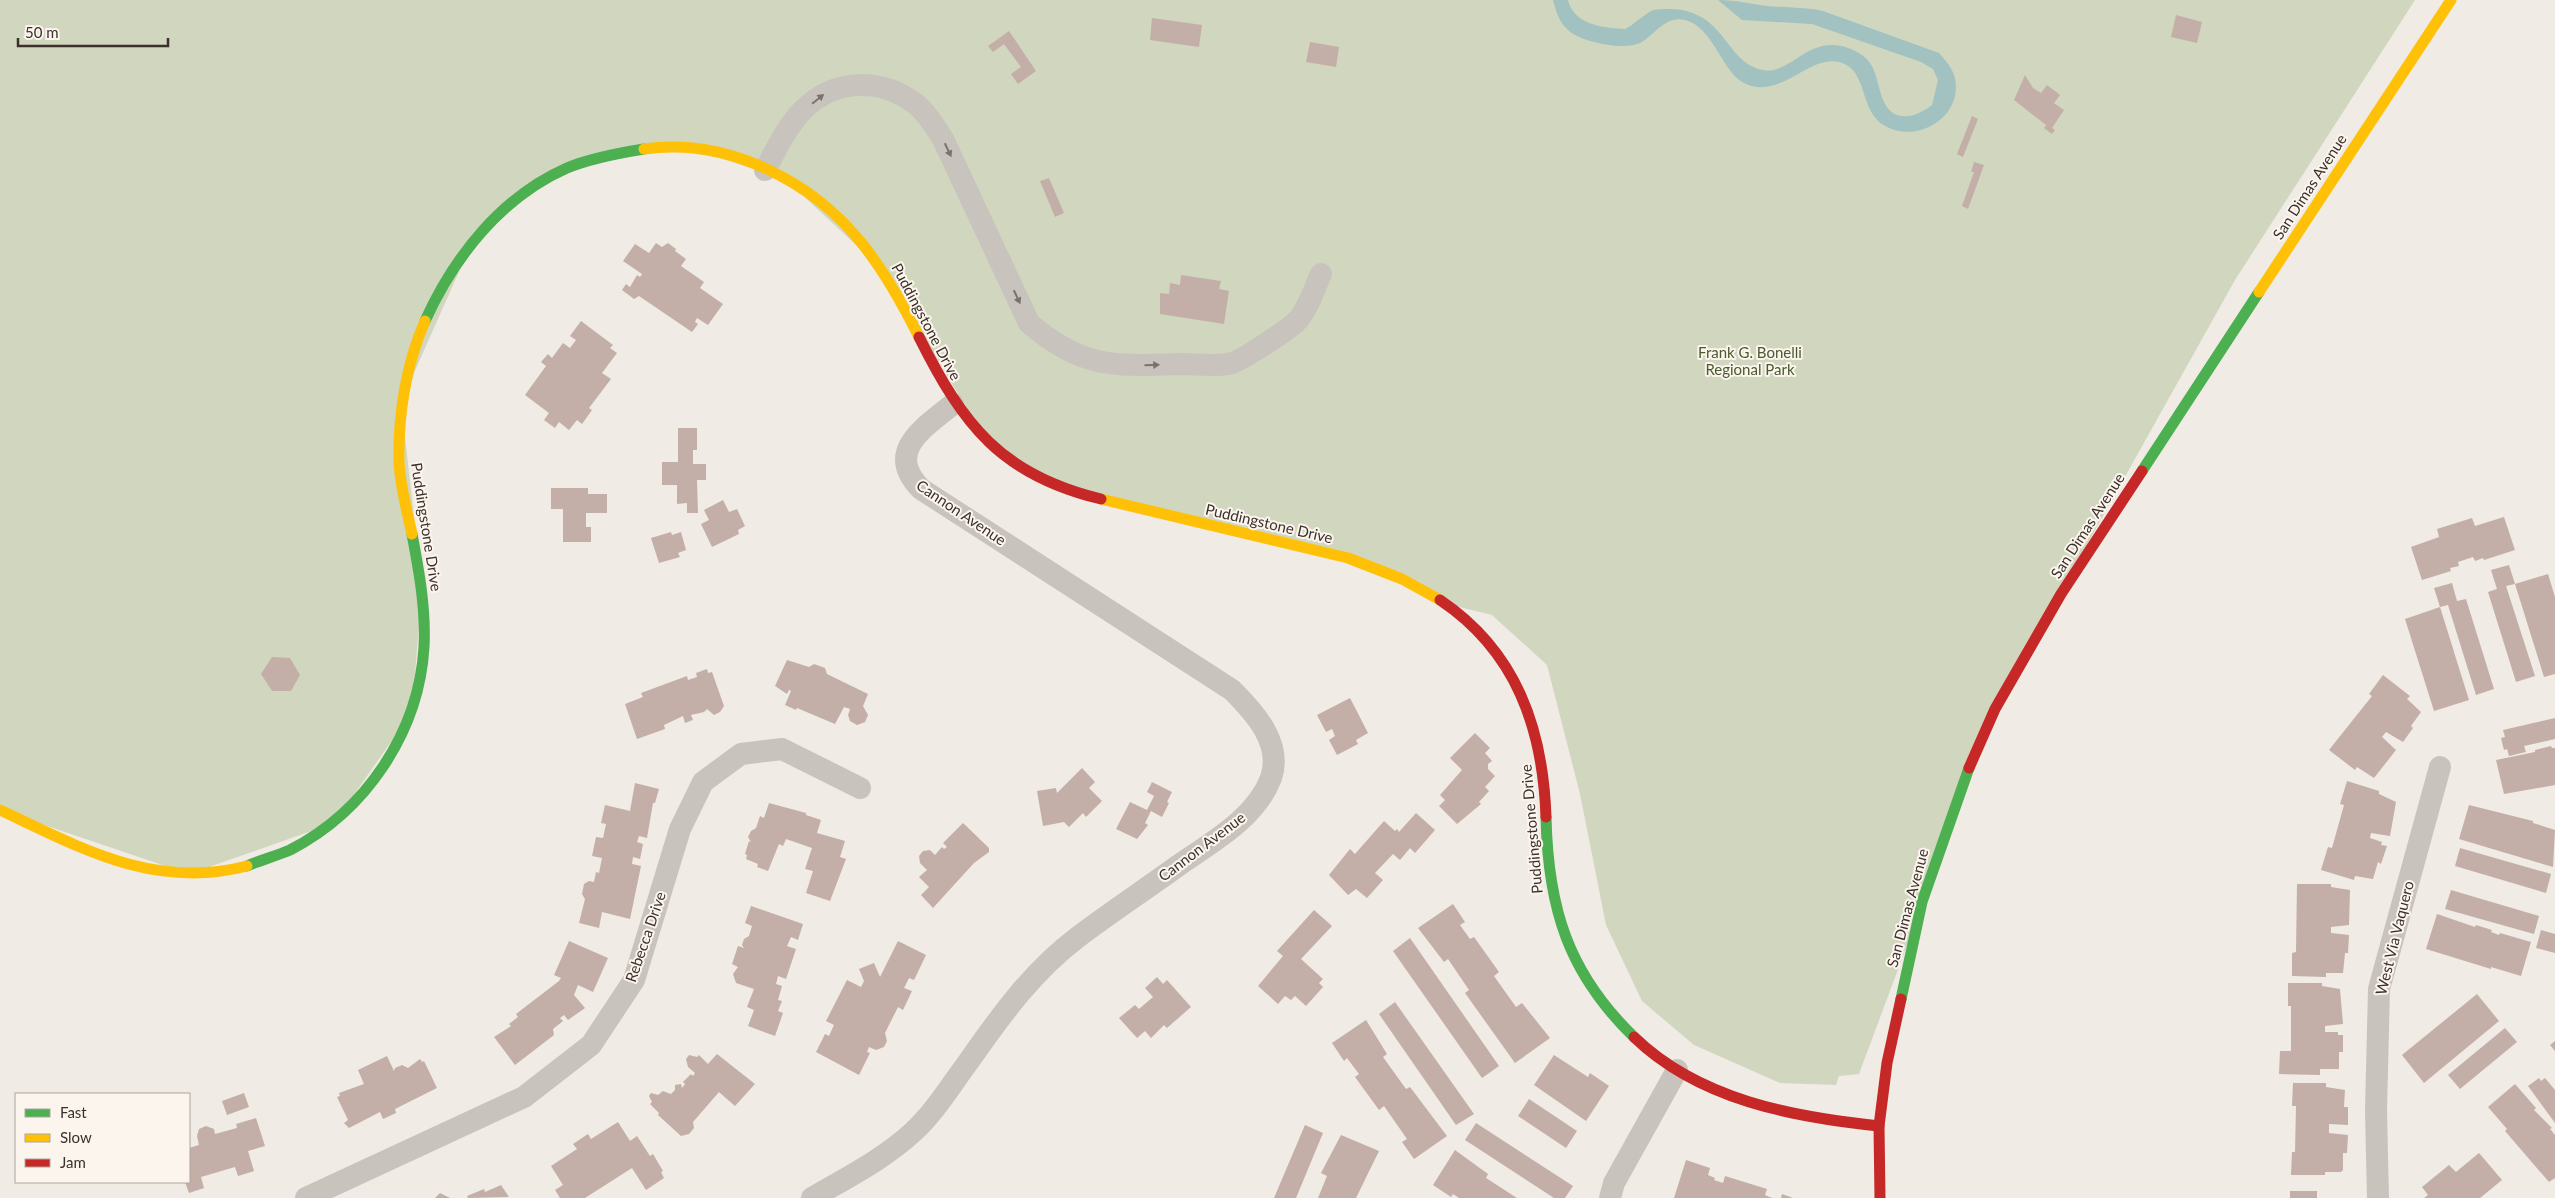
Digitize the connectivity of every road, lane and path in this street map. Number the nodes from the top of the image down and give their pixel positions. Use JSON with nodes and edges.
{"nodes":[{"id":1,"x":2451,"y":0,"type":"edge"},
{"id":2,"x":766,"y":170,"type":"junction"},
{"id":3,"x":1321,"y":274,"type":"dead end"},
{"id":4,"x":953,"y":404,"type":"junction"},
{"id":5,"x":2440,"y":767,"type":"dead end"},
{"id":6,"x":860,"y":788,"type":"dead end"},
{"id":7,"x":0,"y":810,"type":"edge"},
{"id":8,"x":1677,"y":1070,"type":"junction"},
{"id":9,"x":1879,"y":1126,"type":"junction"},
{"id":10,"x":2377,"y":1173,"type":"junction"},
{"id":11,"x":316,"y":1196,"type":"edge"},
{"id":12,"x":812,"y":1198,"type":"edge"},
{"id":13,"x":1610,"y":1198,"type":"edge"},
{"id":14,"x":1880,"y":1198,"type":"edge"},
{"id":15,"x":2370,"y":1198,"type":"edge"},
{"id":16,"x":2378,"y":1198,"type":"edge"}],
"edges":[{"from":1,"to":9,"type":"street","name":"San Dimas Avenue"},
{"from":2,"to":3,"type":"street","one_way":true},
{"from":2,"to":4,"type":"street","name":"Puddingstone Drive"},
{"from":2,"to":7,"type":"street","name":"Puddingstone Drive"},
{"from":4,"to":8,"type":"street","name":"Puddingstone Drive"},
{"from":4,"to":12,"type":"street","name":"Cannon Avenue"},
{"from":5,"to":10,"type":"street","name":"West Via Vaquero"},
{"from":6,"to":11,"type":"street","name":"Rebecca Drive"},
{"from":8,"to":9,"type":"street","name":"Puddingstone Drive"},
{"from":8,"to":13,"type":"street"},
{"from":9,"to":14,"type":"street","name":"San Dimas Avenue"},
{"from":10,"to":15,"type":"street","name":"West Via Vaquero"},
{"from":10,"to":16,"type":"street","name":"West Via Vaquero"}]}
